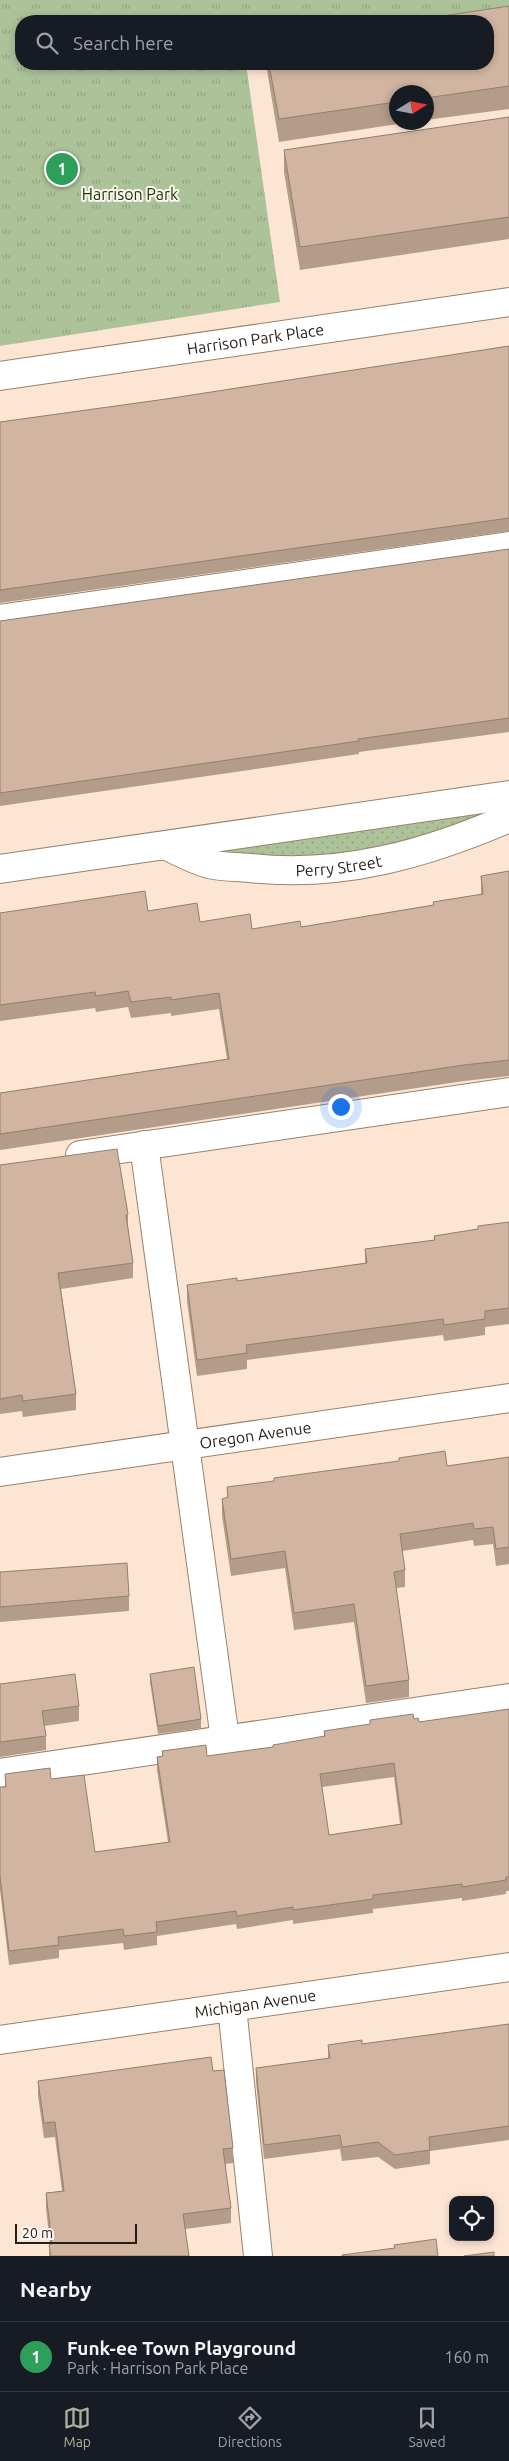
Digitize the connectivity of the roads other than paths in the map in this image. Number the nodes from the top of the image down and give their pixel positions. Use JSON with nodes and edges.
{"nodes":[{"id":1,"x":509,"y":302,"type":"edge"},
{"id":2,"x":0,"y":376,"type":"edge"},
{"id":3,"x":509,"y":546,"type":"edge"},
{"id":4,"x":0,"y":619,"type":"edge"},
{"id":5,"x":509,"y":795,"type":"edge"},
{"id":6,"x":509,"y":818,"type":"edge"},
{"id":7,"x":166,"y":846,"type":"junction"},
{"id":8,"x":0,"y":870,"type":"edge"},
{"id":9,"x":509,"y":1092,"type":"edge"},
{"id":10,"x":144,"y":1145,"type":"junction"},
{"id":11,"x":58,"y":1158,"type":"edge"},
{"id":12,"x":509,"y":1398,"type":"edge"},
{"id":13,"x":184,"y":1445,"type":"junction"},
{"id":14,"x":0,"y":1472,"type":"edge"},
{"id":15,"x":509,"y":1698,"type":"edge"},
{"id":16,"x":225,"y":1739,"type":"junction"},
{"id":17,"x":0,"y":1773,"type":"edge"},
{"id":18,"x":509,"y":1967,"type":"edge"},
{"id":19,"x":232,"y":2007,"type":"junction"},
{"id":20,"x":0,"y":2040,"type":"edge"},
{"id":21,"x":258,"y":2256,"type":"edge"}],
"edges":[{"from":1,"to":2,"type":"street","name":"Harrison Park Place"},
{"from":3,"to":4,"type":"street"},
{"from":5,"to":7,"type":"street"},
{"from":6,"to":7,"type":"street","name":"Perry Street"},
{"from":7,"to":8,"type":"street"},
{"from":9,"to":10,"type":"street"},
{"from":10,"to":11,"type":"street"},
{"from":10,"to":13,"type":"street"},
{"from":12,"to":13,"type":"street","name":"Oregon Avenue"},
{"from":13,"to":14,"type":"street","name":"Oregon Avenue"},
{"from":13,"to":16,"type":"street"},
{"from":15,"to":16,"type":"street"},
{"from":16,"to":17,"type":"street"},
{"from":18,"to":19,"type":"street","name":"Michigan Avenue"},
{"from":19,"to":20,"type":"street","name":"Michigan Avenue"},
{"from":19,"to":21,"type":"street"}]}
